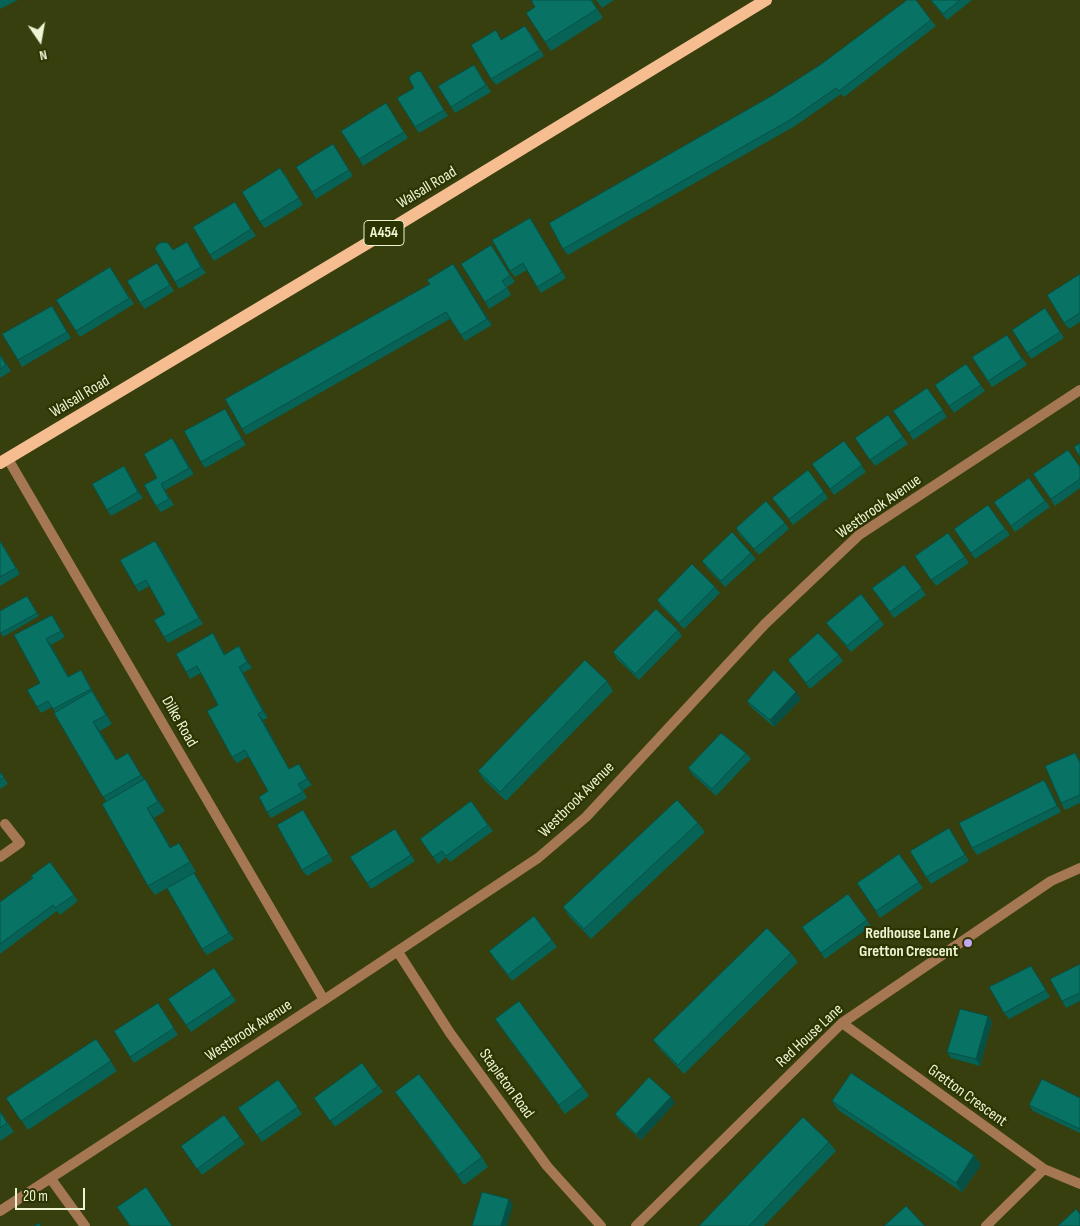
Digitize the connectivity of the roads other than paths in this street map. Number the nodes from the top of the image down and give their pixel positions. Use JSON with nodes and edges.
{"nodes":[{"id":1,"x":766,"y":0,"type":"edge"},
{"id":2,"x":1080,"y":390,"type":"edge"},
{"id":3,"x":4,"y":461,"type":"edge"},
{"id":4,"x":5,"y":824,"type":"dead end"},
{"id":5,"x":0,"y":857,"type":"edge"},
{"id":6,"x":1080,"y":868,"type":"edge"},
{"id":7,"x":398,"y":952,"type":"junction"},
{"id":8,"x":324,"y":1000,"type":"junction"},
{"id":9,"x":842,"y":1023,"type":"junction"},
{"id":10,"x":1044,"y":1169,"type":"junction"},
{"id":11,"x":51,"y":1179,"type":"junction"},
{"id":12,"x":1080,"y":1184,"type":"edge"},
{"id":13,"x":0,"y":1211,"type":"edge"},
{"id":14,"x":85,"y":1226,"type":"edge"},
{"id":15,"x":601,"y":1226,"type":"edge"},
{"id":16,"x":636,"y":1226,"type":"edge"},
{"id":17,"x":986,"y":1226,"type":"edge"}],
"edges":[{"from":1,"to":3,"type":"main road","name":"Walsall Road","number":"A454"},
{"from":2,"to":7,"type":"street","name":"Westbrook Avenue"},
{"from":3,"to":8,"type":"street","name":"Dilke Road"},
{"from":4,"to":5,"type":"street"},
{"from":6,"to":9,"type":"street","name":"Red House Lane"},
{"from":7,"to":8,"type":"street","name":"Westbrook Avenue"},
{"from":7,"to":15,"type":"street","name":"Stapleton Road"},
{"from":8,"to":11,"type":"street","name":"Westbrook Avenue"},
{"from":9,"to":10,"type":"street","name":"Gretton Crescent"},
{"from":9,"to":16,"type":"street","name":"Red House Lane"},
{"from":10,"to":12,"type":"street","name":"Gretton Crescent"},
{"from":10,"to":17,"type":"street"},
{"from":11,"to":13,"type":"street","name":"Westbrook Avenue"},
{"from":11,"to":14,"type":"street"}]}
